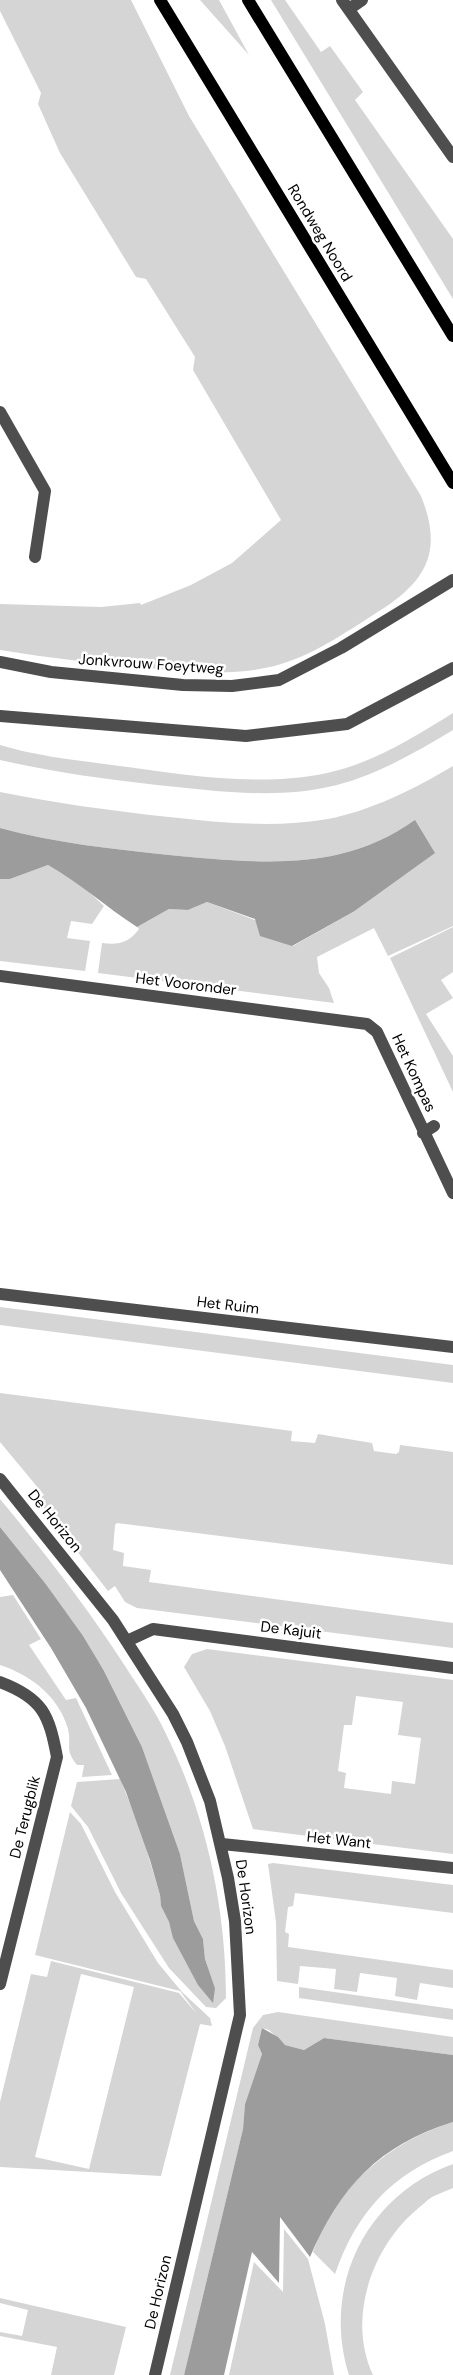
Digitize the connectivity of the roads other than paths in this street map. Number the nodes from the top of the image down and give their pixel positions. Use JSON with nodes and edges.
{"nodes":[{"id":1,"x":160,"y":0,"type":"edge"},
{"id":2,"x":248,"y":0,"type":"edge"},
{"id":3,"x":362,"y":0,"type":"edge"},
{"id":4,"x":345,"y":5,"type":"edge"},
{"id":5,"x":453,"y":158,"type":"edge"},
{"id":6,"x":453,"y":336,"type":"edge"},
{"id":7,"x":0,"y":412,"type":"edge"},
{"id":8,"x":453,"y":482,"type":"edge"},
{"id":9,"x":35,"y":557,"type":"dead end"},
{"id":10,"x":453,"y":580,"type":"edge"},
{"id":11,"x":0,"y":662,"type":"edge"},
{"id":12,"x":453,"y":668,"type":"edge"},
{"id":13,"x":0,"y":716,"type":"edge"},
{"id":14,"x":0,"y":976,"type":"edge"},
{"id":15,"x":367,"y":1024,"type":"joint"},
{"id":16,"x":453,"y":1193,"type":"edge"},
{"id":17,"x":0,"y":1294,"type":"edge"},
{"id":18,"x":453,"y":1347,"type":"edge"},
{"id":19,"x":0,"y":1480,"type":"edge"},
{"id":20,"x":127,"y":1642,"type":"junction"},
{"id":21,"x":453,"y":1668,"type":"edge"},
{"id":22,"x":0,"y":1682,"type":"edge"},
{"id":23,"x":222,"y":1844,"type":"junction"},
{"id":24,"x":453,"y":1868,"type":"edge"},
{"id":25,"x":0,"y":1984,"type":"edge"},
{"id":26,"x":155,"y":2375,"type":"edge"}],
"edges":[{"from":1,"to":8,"type":"main road","name":"Rondweg Noord"},
{"from":2,"to":6,"type":"main road"},
{"from":3,"to":4,"type":"street"},
{"from":4,"to":5,"type":"street"},
{"from":7,"to":9,"type":"street"},
{"from":10,"to":11,"type":"street","name":"Jonkvrouw Foeytweg"},
{"from":12,"to":13,"type":"street"},
{"from":14,"to":15,"type":"street","name":"Het Vooronder"},
{"from":15,"to":16,"type":"street","name":"Het Kompas"},
{"from":17,"to":18,"type":"street","name":"Het Ruim"},
{"from":19,"to":20,"type":"street","name":"De Horizon"},
{"from":20,"to":21,"type":"street","name":"De Kajuit"},
{"from":20,"to":23,"type":"street","name":"De Horizon"},
{"from":22,"to":25,"type":"street","name":"De Terugblik"},
{"from":23,"to":24,"type":"street","name":"Het Want"},
{"from":23,"to":26,"type":"street","name":"De Horizon"}]}
